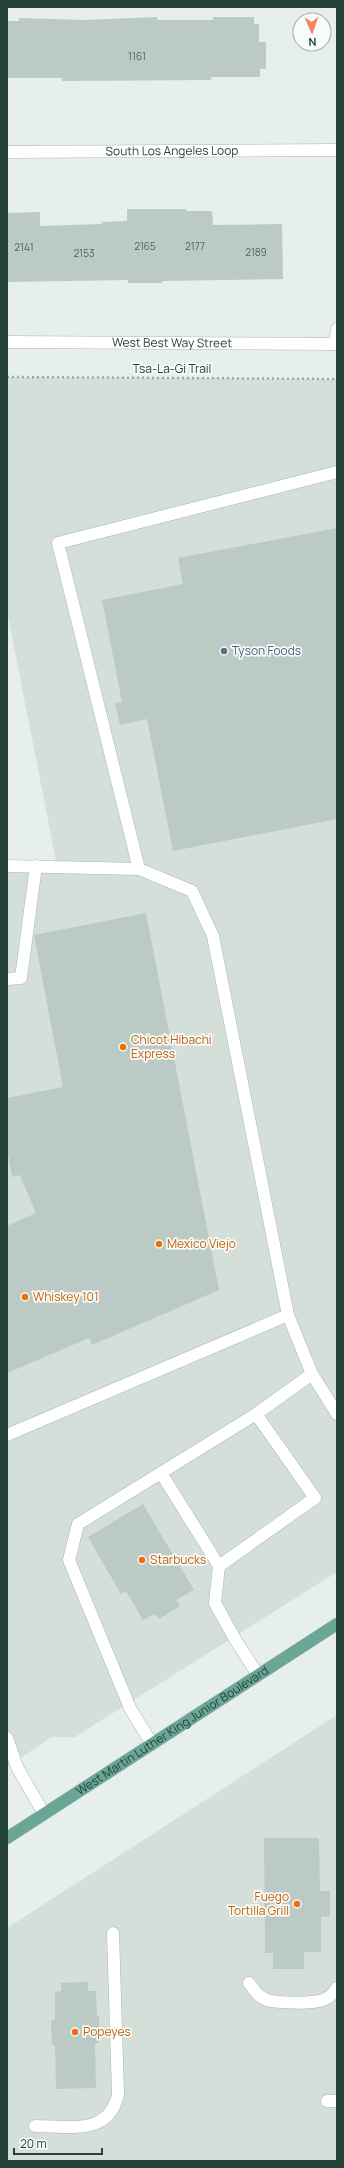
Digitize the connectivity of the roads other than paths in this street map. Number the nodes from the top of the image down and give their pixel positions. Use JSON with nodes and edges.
{"nodes":[{"id":1,"x":337,"y":150,"type":"edge"},
{"id":2,"x":7,"y":152,"type":"edge"},
{"id":3,"x":337,"y":329,"type":"edge"},
{"id":4,"x":7,"y":342,"type":"edge"},
{"id":5,"x":336,"y":344,"type":"edge"},
{"id":6,"x":337,"y":472,"type":"edge"},
{"id":7,"x":7,"y":866,"type":"edge"},
{"id":8,"x":36,"y":866,"type":"junction"},
{"id":9,"x":139,"y":869,"type":"junction"},
{"id":10,"x":7,"y":979,"type":"edge"},
{"id":11,"x":288,"y":1315,"type":"junction"},
{"id":12,"x":312,"y":1374,"type":"junction"},
{"id":13,"x":256,"y":1414,"type":"junction"},
{"id":14,"x":337,"y":1414,"type":"edge"},
{"id":15,"x":7,"y":1435,"type":"edge"},
{"id":16,"x":161,"y":1473,"type":"junction"},
{"id":17,"x":219,"y":1566,"type":"junction"},
{"id":18,"x":337,"y":1624,"type":"edge"},
{"id":19,"x":258,"y":1675,"type":"junction"},
{"id":20,"x":7,"y":1740,"type":"edge"},
{"id":21,"x":152,"y":1744,"type":"junction"},
{"id":22,"x":44,"y":1814,"type":"junction"},
{"id":23,"x":7,"y":1838,"type":"edge"},
{"id":24,"x":113,"y":1933,"type":"dead end"},
{"id":25,"x":249,"y":1983,"type":"dead end"},
{"id":26,"x":337,"y":1988,"type":"edge"},
{"id":27,"x":35,"y":2126,"type":"dead end"}],
"edges":[{"from":1,"to":2,"type":"street","name":"South Los Angeles Loop"},
{"from":3,"to":5,"type":"street"},
{"from":4,"to":5,"type":"street","name":"West Best Way Street"},
{"from":6,"to":9,"type":"street"},
{"from":7,"to":8,"type":"street"},
{"from":8,"to":9,"type":"street"},
{"from":8,"to":10,"type":"street"},
{"from":9,"to":11,"type":"street"},
{"from":11,"to":12,"type":"street"},
{"from":11,"to":15,"type":"street"},
{"from":12,"to":13,"type":"street"},
{"from":12,"to":14,"type":"street"},
{"from":13,"to":16,"type":"street"},
{"from":13,"to":17,"type":"street"},
{"from":16,"to":17,"type":"street"},
{"from":16,"to":21,"type":"street"},
{"from":17,"to":19,"type":"street"},
{"from":18,"to":19,"type":"main road","name":"West Martin Luther King Junior Boulevard"},
{"from":19,"to":21,"type":"main road","name":"West Martin Luther King Junior Boulevard"},
{"from":20,"to":22,"type":"street"},
{"from":21,"to":22,"type":"main road","name":"West Martin Luther King Junior Boulevard"},
{"from":22,"to":23,"type":"main road","name":"West Martin Luther King Junior Boulevard"},
{"from":24,"to":27,"type":"street"},
{"from":25,"to":26,"type":"street"}]}
